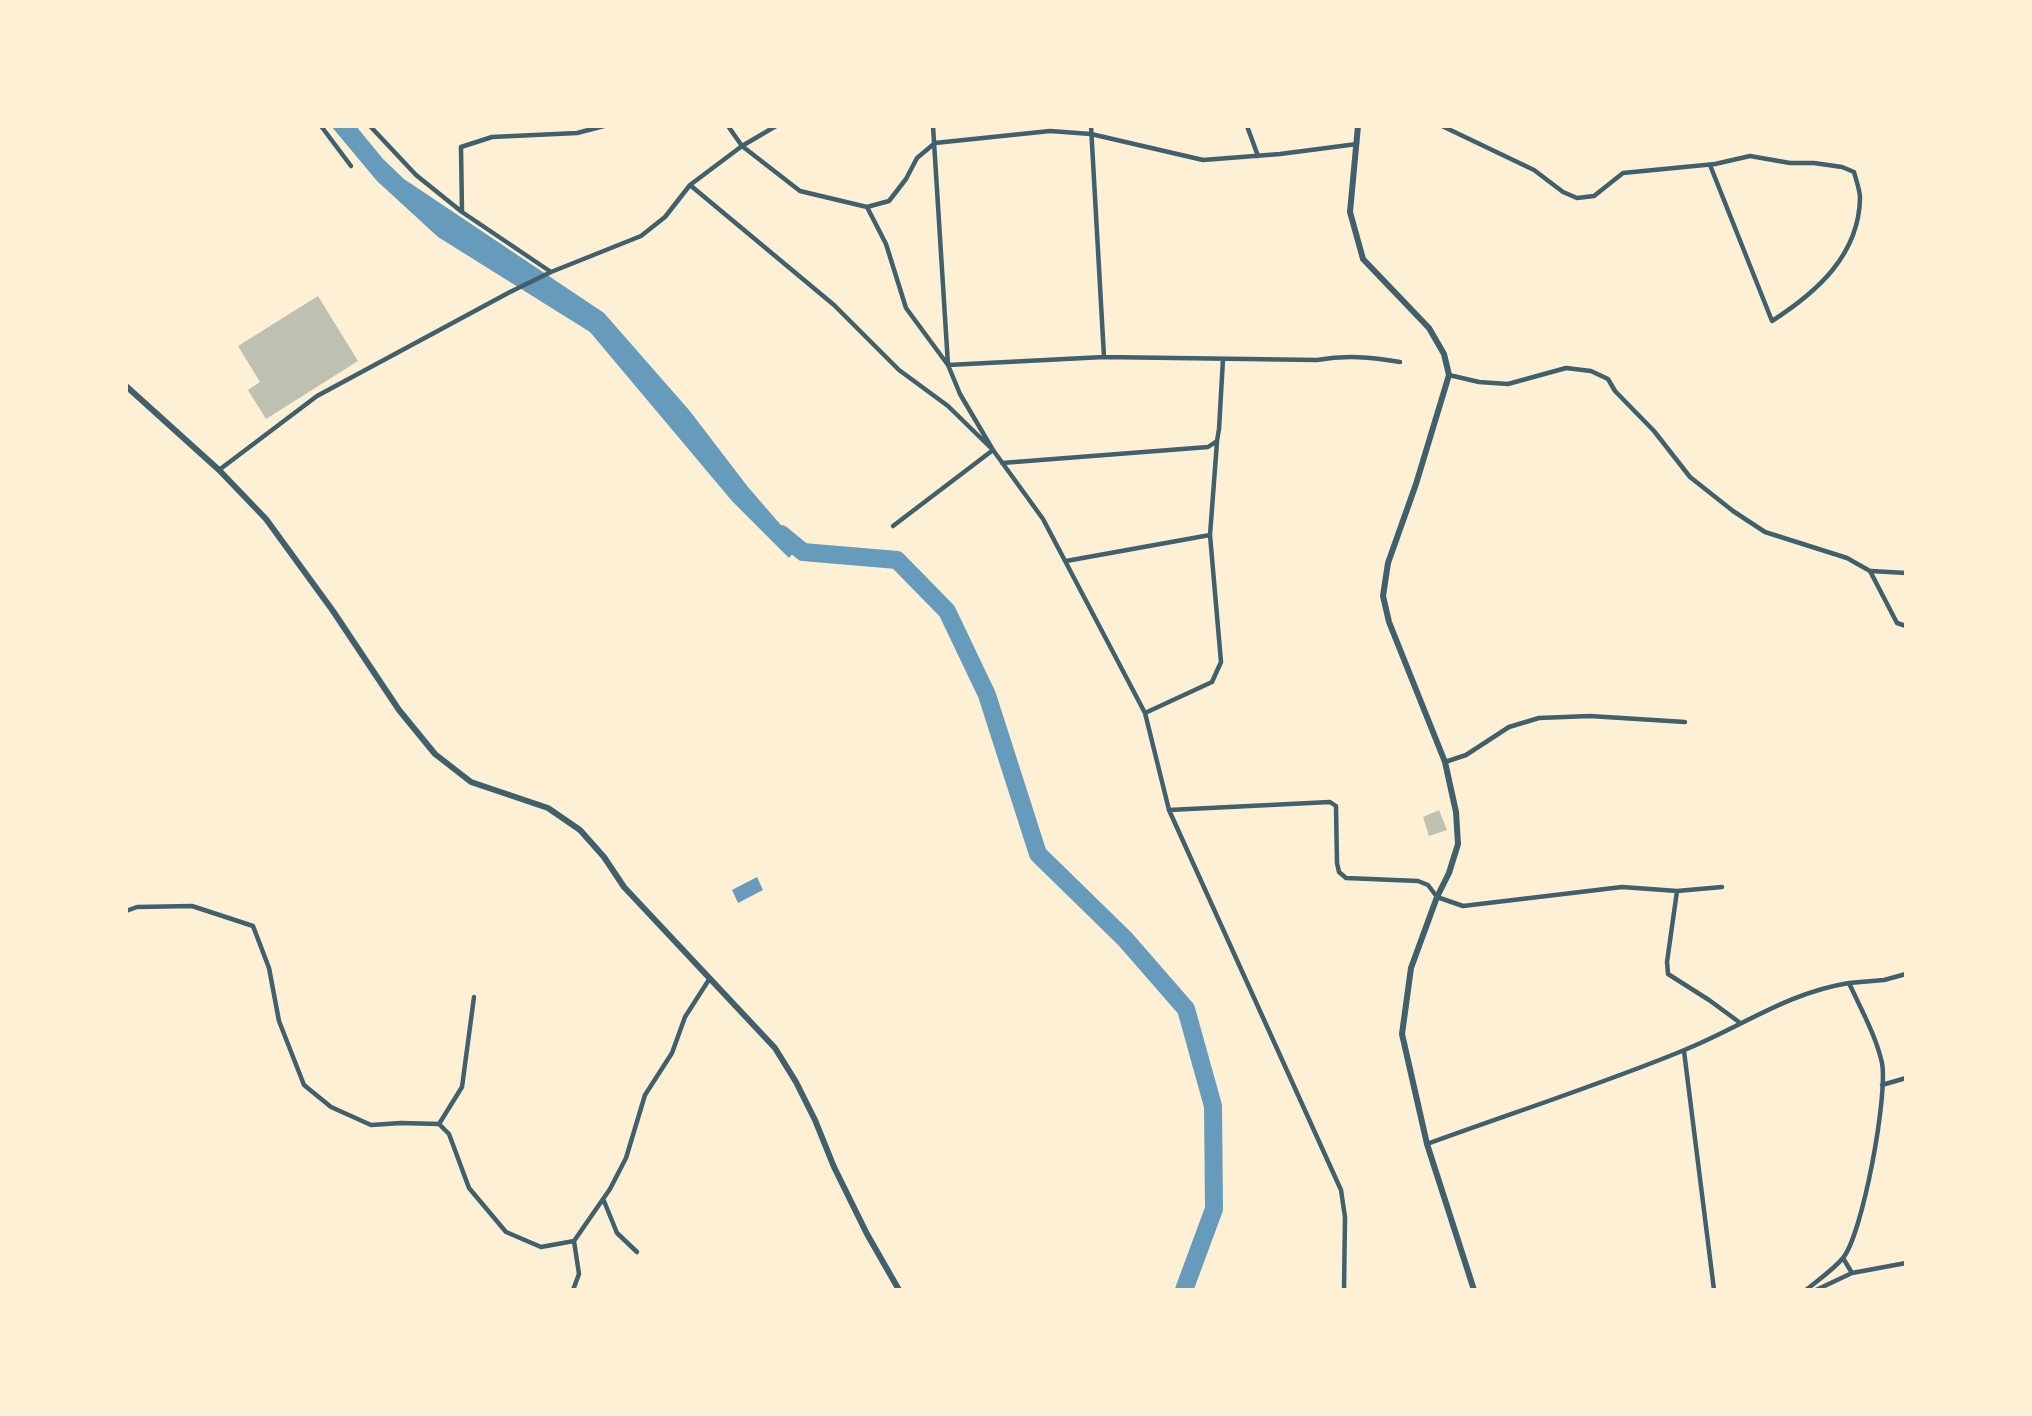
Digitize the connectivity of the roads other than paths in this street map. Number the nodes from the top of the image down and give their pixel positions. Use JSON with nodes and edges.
{"nodes":[{"id":1,"x":321,"y":126,"type":"edge"},
{"id":2,"x":370,"y":126,"type":"edge"},
{"id":3,"x":604,"y":126,"type":"edge"},
{"id":4,"x":728,"y":126,"type":"edge"},
{"id":5,"x":776,"y":126,"type":"edge"},
{"id":6,"x":933,"y":126,"type":"edge"},
{"id":7,"x":1091,"y":126,"type":"edge"},
{"id":8,"x":1247,"y":126,"type":"edge"},
{"id":9,"x":1359,"y":126,"type":"edge"},
{"id":10,"x":1441,"y":126,"type":"edge"},
{"id":11,"x":1091,"y":134,"type":"junction"},
{"id":12,"x":935,"y":143,"type":"junction"},
{"id":13,"x":1357,"y":144,"type":"junction"},
{"id":14,"x":742,"y":146,"type":"junction"},
{"id":15,"x":1258,"y":156,"type":"junction"},
{"id":16,"x":1710,"y":165,"type":"junction"},
{"id":17,"x":351,"y":166,"type":"dead end"},
{"id":18,"x":690,"y":185,"type":"junction"},
{"id":19,"x":867,"y":207,"type":"junction"},
{"id":20,"x":462,"y":212,"type":"junction"},
{"id":21,"x":551,"y":272,"type":"junction"},
{"id":22,"x":1104,"y":357,"type":"junction"},
{"id":23,"x":1223,"y":359,"type":"junction"},
{"id":24,"x":1400,"y":362,"type":"dead end"},
{"id":25,"x":948,"y":365,"type":"junction"},
{"id":26,"x":1449,"y":375,"type":"junction"},
{"id":27,"x":126,"y":386,"type":"edge"},
{"id":28,"x":1217,"y":441,"type":"junction"},
{"id":29,"x":993,"y":450,"type":"junction"},
{"id":30,"x":1002,"y":463,"type":"junction"},
{"id":31,"x":219,"y":470,"type":"junction"},
{"id":32,"x":893,"y":526,"type":"dead end"},
{"id":33,"x":1210,"y":535,"type":"junction"},
{"id":34,"x":1066,"y":561,"type":"junction"},
{"id":35,"x":1870,"y":571,"type":"junction"},
{"id":36,"x":1906,"y":573,"type":"edge"},
{"id":37,"x":1906,"y":626,"type":"edge"},
{"id":38,"x":1145,"y":713,"type":"junction"},
{"id":39,"x":1685,"y":723,"type":"dead end"},
{"id":40,"x":1445,"y":762,"type":"junction"},
{"id":41,"x":1169,"y":810,"type":"junction"},
{"id":42,"x":1722,"y":887,"type":"dead end"},
{"id":43,"x":1676,"y":891,"type":"junction"},
{"id":44,"x":1437,"y":897,"type":"junction"},
{"id":45,"x":126,"y":911,"type":"edge"},
{"id":46,"x":1906,"y":974,"type":"edge"},
{"id":47,"x":710,"y":978,"type":"junction"},
{"id":48,"x":1849,"y":983,"type":"junction"},
{"id":49,"x":474,"y":997,"type":"dead end"},
{"id":50,"x":1739,"y":1022,"type":"junction"},
{"id":51,"x":1684,"y":1051,"type":"junction"},
{"id":52,"x":1906,"y":1078,"type":"edge"},
{"id":53,"x":1882,"y":1085,"type":"junction"},
{"id":54,"x":439,"y":1124,"type":"junction"},
{"id":55,"x":1427,"y":1144,"type":"junction"},
{"id":56,"x":604,"y":1200,"type":"junction"},
{"id":57,"x":574,"y":1241,"type":"junction"},
{"id":58,"x":637,"y":1252,"type":"dead end"},
{"id":59,"x":1843,"y":1258,"type":"junction"},
{"id":60,"x":1906,"y":1263,"type":"edge"},
{"id":61,"x":1852,"y":1273,"type":"junction"},
{"id":62,"x":573,"y":1290,"type":"edge"},
{"id":63,"x":899,"y":1290,"type":"edge"},
{"id":64,"x":1344,"y":1290,"type":"edge"},
{"id":65,"x":1474,"y":1290,"type":"edge"},
{"id":66,"x":1714,"y":1290,"type":"edge"},
{"id":67,"x":1807,"y":1290,"type":"edge"},
{"id":68,"x":1816,"y":1290,"type":"edge"}],
"edges":[{"from":1,"to":17,"type":"street"},
{"from":2,"to":20,"type":"street"},
{"from":3,"to":20,"type":"street"},
{"from":4,"to":14,"type":"street"},
{"from":5,"to":14,"type":"street"},
{"from":6,"to":12,"type":"street"},
{"from":7,"to":11,"type":"street"},
{"from":8,"to":15,"type":"street"},
{"from":9,"to":13,"type":"street"},
{"from":10,"to":16,"type":"street"},
{"from":11,"to":12,"type":"street"},
{"from":11,"to":15,"type":"street"},
{"from":11,"to":22,"type":"street"},
{"from":12,"to":19,"type":"street"},
{"from":12,"to":25,"type":"street"},
{"from":13,"to":15,"type":"street"},
{"from":13,"to":26,"type":"street"},
{"from":14,"to":18,"type":"street"},
{"from":14,"to":19,"type":"street"},
{"from":16,"to":16,"type":"street"},
{"from":18,"to":21,"type":"street"},
{"from":18,"to":29,"type":"street"},
{"from":19,"to":25,"type":"street"},
{"from":20,"to":21,"type":"street"},
{"from":21,"to":31,"type":"street"},
{"from":22,"to":23,"type":"street"},
{"from":22,"to":25,"type":"street"},
{"from":23,"to":24,"type":"street"},
{"from":23,"to":28,"type":"street"},
{"from":25,"to":29,"type":"street"},
{"from":26,"to":35,"type":"street"},
{"from":26,"to":40,"type":"street"},
{"from":27,"to":31,"type":"street"},
{"from":28,"to":30,"type":"street"},
{"from":28,"to":33,"type":"street"},
{"from":29,"to":30,"type":"street"},
{"from":29,"to":32,"type":"street"},
{"from":30,"to":34,"type":"street"},
{"from":31,"to":47,"type":"street"},
{"from":33,"to":34,"type":"street"},
{"from":33,"to":38,"type":"street"},
{"from":34,"to":38,"type":"street"},
{"from":35,"to":36,"type":"street"},
{"from":35,"to":37,"type":"street"},
{"from":38,"to":41,"type":"street"},
{"from":39,"to":40,"type":"street"},
{"from":40,"to":44,"type":"street"},
{"from":41,"to":44,"type":"street"},
{"from":41,"to":64,"type":"street"},
{"from":42,"to":43,"type":"street"},
{"from":43,"to":44,"type":"street"},
{"from":43,"to":50,"type":"street"},
{"from":44,"to":55,"type":"street"},
{"from":45,"to":54,"type":"street"},
{"from":46,"to":48,"type":"street"},
{"from":47,"to":56,"type":"street"},
{"from":47,"to":63,"type":"street"},
{"from":48,"to":50,"type":"street"},
{"from":48,"to":53,"type":"street"},
{"from":49,"to":54,"type":"street"},
{"from":50,"to":51,"type":"street"},
{"from":51,"to":55,"type":"street"},
{"from":51,"to":66,"type":"street"},
{"from":52,"to":53,"type":"street"},
{"from":53,"to":59,"type":"street"},
{"from":54,"to":57,"type":"street"},
{"from":55,"to":65,"type":"street"},
{"from":56,"to":57,"type":"street"},
{"from":56,"to":58,"type":"street"},
{"from":57,"to":62,"type":"street"},
{"from":59,"to":61,"type":"street"},
{"from":59,"to":67,"type":"street"},
{"from":60,"to":61,"type":"street"},
{"from":61,"to":68,"type":"street"}]}
